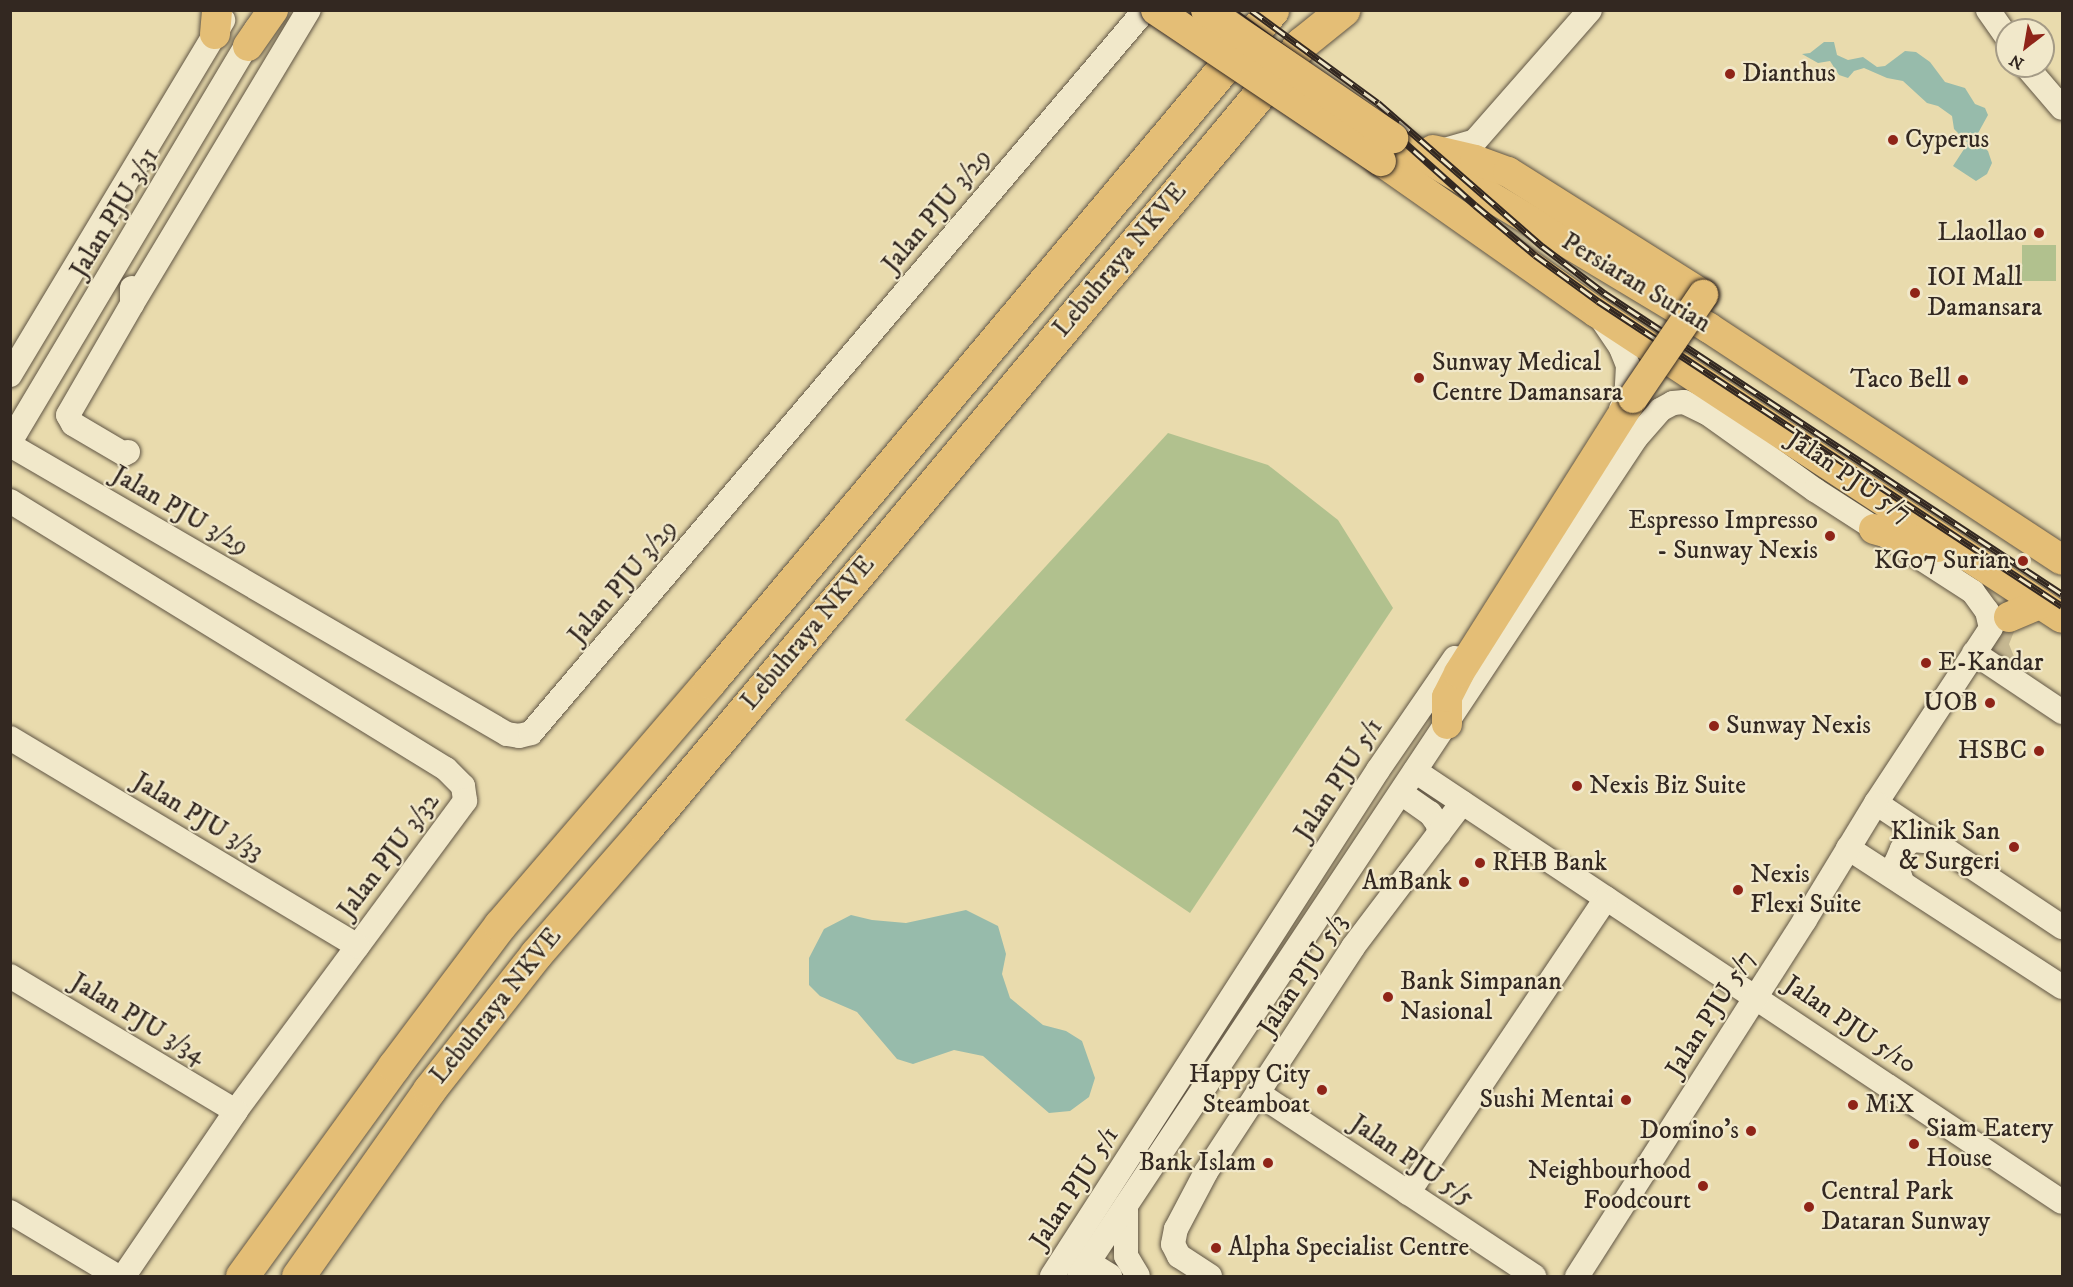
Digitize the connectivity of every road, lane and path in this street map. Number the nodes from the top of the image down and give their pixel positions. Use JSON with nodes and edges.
{"nodes":[{"id":1,"x":264,"y":10,"type":"edge"},
{"id":2,"x":273,"y":10,"type":"edge"},
{"id":3,"x":309,"y":10,"type":"edge"},
{"id":4,"x":1145,"y":10,"type":"edge"},
{"id":5,"x":1156,"y":10,"type":"edge"},
{"id":6,"x":1206,"y":10,"type":"edge"},
{"id":7,"x":1272,"y":10,"type":"edge"},
{"id":8,"x":1343,"y":10,"type":"edge"},
{"id":9,"x":1590,"y":10,"type":"edge"},
{"id":10,"x":220,"y":18,"type":"edge"},
{"id":11,"x":248,"y":46,"type":"junction"},
{"id":12,"x":2036,"y":78,"type":"edge"},
{"id":13,"x":2062,"y":108,"type":"edge"},
{"id":14,"x":1394,"y":148,"type":"junction"},
{"id":15,"x":1441,"y":151,"type":"junction"},
{"id":16,"x":121,"y":259,"type":"junction"},
{"id":17,"x":132,"y":304,"type":"junction"},
{"id":18,"x":1596,"y":312,"type":"junction"},
{"id":19,"x":10,"y":375,"type":"edge"},
{"id":20,"x":1626,"y":398,"type":"junction"},
{"id":21,"x":1651,"y":421,"type":"junction"},
{"id":22,"x":10,"y":444,"type":"edge"},
{"id":23,"x":128,"y":452,"type":"dead end"},
{"id":24,"x":10,"y":501,"type":"edge"},
{"id":25,"x":1874,"y":529,"type":"junction"},
{"id":26,"x":1964,"y":554,"type":"junction"},
{"id":27,"x":2062,"y":560,"type":"edge"},
{"id":28,"x":2051,"y":611,"type":"edge"},
{"id":29,"x":2006,"y":622,"type":"dead end"},
{"id":30,"x":1974,"y":653,"type":"junction"},
{"id":31,"x":2062,"y":712,"type":"edge"},
{"id":32,"x":1447,"y":724,"type":"junction"},
{"id":33,"x":10,"y":738,"type":"edge"},
{"id":34,"x":1415,"y":771,"type":"junction"},
{"id":35,"x":1401,"y":794,"type":"junction"},
{"id":36,"x":1462,"y":803,"type":"junction"},
{"id":37,"x":1876,"y":803,"type":"junction"},
{"id":38,"x":1439,"y":834,"type":"junction"},
{"id":39,"x":1933,"y":842,"type":"junction"},
{"id":40,"x":1848,"y":848,"type":"junction"},
{"id":41,"x":1902,"y":882,"type":"junction"},
{"id":42,"x":1606,"y":898,"type":"junction"},
{"id":43,"x":2062,"y":927,"type":"edge"},
{"id":44,"x":357,"y":946,"type":"junction"},
{"id":45,"x":10,"y":976,"type":"edge"},
{"id":46,"x":2062,"y":987,"type":"edge"},
{"id":47,"x":1755,"y":996,"type":"junction"},
{"id":48,"x":1259,"y":1094,"type":"junction"},
{"id":49,"x":236,"y":1111,"type":"junction"},
{"id":50,"x":1408,"y":1193,"type":"junction"},
{"id":51,"x":353,"y":1197,"type":"junction"},
{"id":52,"x":2062,"y":1202,"type":"edge"},
{"id":53,"x":1126,"y":1204,"type":"junction"},
{"id":54,"x":10,"y":1212,"type":"edge"},
{"id":55,"x":1070,"y":1270,"type":"edge"},
{"id":56,"x":117,"y":1276,"type":"edge"},
{"id":57,"x":124,"y":1276,"type":"edge"},
{"id":58,"x":243,"y":1276,"type":"edge"},
{"id":59,"x":298,"y":1276,"type":"edge"},
{"id":60,"x":328,"y":1276,"type":"edge"},
{"id":61,"x":1110,"y":1276,"type":"edge"},
{"id":62,"x":1138,"y":1276,"type":"edge"},
{"id":63,"x":1210,"y":1276,"type":"edge"},
{"id":64,"x":1534,"y":1276,"type":"edge"},
{"id":65,"x":1577,"y":1276,"type":"edge"}],
"edges":[{"from":1,"to":11,"type":"street","name":"Jalan PJU 3/31"},
{"from":2,"to":11,"type":"main road"},
{"from":3,"to":17,"type":"street"},
{"from":4,"to":22,"type":"street","name":"Jalan PJU 3/29"},
{"from":5,"to":14,"type":"main road","name":"Persiaran Surian","bridge":true},
{"from":6,"to":14,"type":"main road","name":"Persiaran Surian","bridge":true},
{"from":7,"to":58,"type":"highway","name":"Lebuhraya NKVE"},
{"from":8,"to":51,"type":"highway","name":"Lebuhraya NKVE"},
{"from":9,"to":15,"type":"street"},
{"from":10,"to":19,"type":"street","name":"Jalan PJU 3/31"},
{"from":11,"to":16,"type":"street","name":"Jalan PJU 3/31"},
{"from":12,"to":13,"type":"street"},
{"from":14,"to":15,"type":"main road"},
{"from":14,"to":18,"type":"main road","name":"Persiaran Surian"},
{"from":14,"to":27,"type":"main road","name":"Persiaran Surian"},
{"from":15,"to":32,"type":"main road","bridge":true},
{"from":16,"to":17,"type":"street"},
{"from":16,"to":22,"type":"street","name":"Jalan PJU 3/31"},
{"from":17,"to":23,"type":"street"},
{"from":18,"to":20,"type":"street","name":"Jalan PJU 5/1"},
{"from":18,"to":26,"type":"main road","name":"Persiaran Surian"},
{"from":20,"to":21,"type":"street"},
{"from":20,"to":55,"type":"street","name":"Jalan PJU 5/1"},
{"from":21,"to":25,"type":"street","name":"Jalan PJU 5/7"},
{"from":21,"to":32,"type":"street","name":"Jalan PJU 5/1"},
{"from":24,"to":44,"type":"street","name":"Jalan PJU 3/32"},
{"from":25,"to":26,"type":"main road"},
{"from":25,"to":30,"type":"street","name":"Jalan PJU 5/7"},
{"from":26,"to":28,"type":"main road"},
{"from":28,"to":29,"type":"main road"},
{"from":30,"to":31,"type":"street"},
{"from":30,"to":37,"type":"street","name":"Jalan PJU 5/7"},
{"from":32,"to":34,"type":"street","name":"Jalan PJU 5/1"},
{"from":33,"to":44,"type":"street","name":"Jalan PJU 3/33"},
{"from":34,"to":35,"type":"street","name":"Jalan PJU 5/1"},
{"from":34,"to":36,"type":"street","name":"Jalan PJU 5/10"},
{"from":35,"to":38,"type":"street"},
{"from":35,"to":53,"type":"street","name":"Jalan PJU 5/1"},
{"from":36,"to":38,"type":"street","name":"Jalan PJU 5/3"},
{"from":36,"to":42,"type":"street","name":"Jalan PJU 5/10"},
{"from":37,"to":39,"type":"street"},
{"from":37,"to":40,"type":"street","name":"Jalan PJU 5/7"},
{"from":38,"to":48,"type":"street","name":"Jalan PJU 5/3"},
{"from":39,"to":41,"type":"street"},
{"from":39,"to":43,"type":"street"},
{"from":40,"to":41,"type":"street"},
{"from":40,"to":47,"type":"street","name":"Jalan PJU 5/7"},
{"from":41,"to":46,"type":"street"},
{"from":42,"to":47,"type":"street","name":"Jalan PJU 5/10"},
{"from":42,"to":50,"type":"street"},
{"from":44,"to":49,"type":"street","name":"Jalan PJU 3/32"},
{"from":45,"to":49,"type":"street","name":"Jalan PJU 3/34"},
{"from":47,"to":52,"type":"street","name":"Jalan PJU 5/10"},
{"from":47,"to":65,"type":"street","name":"Jalan PJU 5/7"},
{"from":48,"to":50,"type":"street","name":"Jalan PJU 5/5"},
{"from":48,"to":63,"type":"street","name":"Jalan PJU 5/3"},
{"from":49,"to":57,"type":"street","name":"Jalan PJU 3/32"},
{"from":50,"to":64,"type":"street","name":"Jalan PJU 5/5"},
{"from":51,"to":59,"type":"highway","name":"Lebuhraya NKVE"},
{"from":51,"to":60,"type":"highway"},
{"from":53,"to":55,"type":"street","name":"Jalan PJU 5/1"},
{"from":53,"to":62,"type":"street"},
{"from":54,"to":56,"type":"street"},
{"from":55,"to":61,"type":"street"}]}
